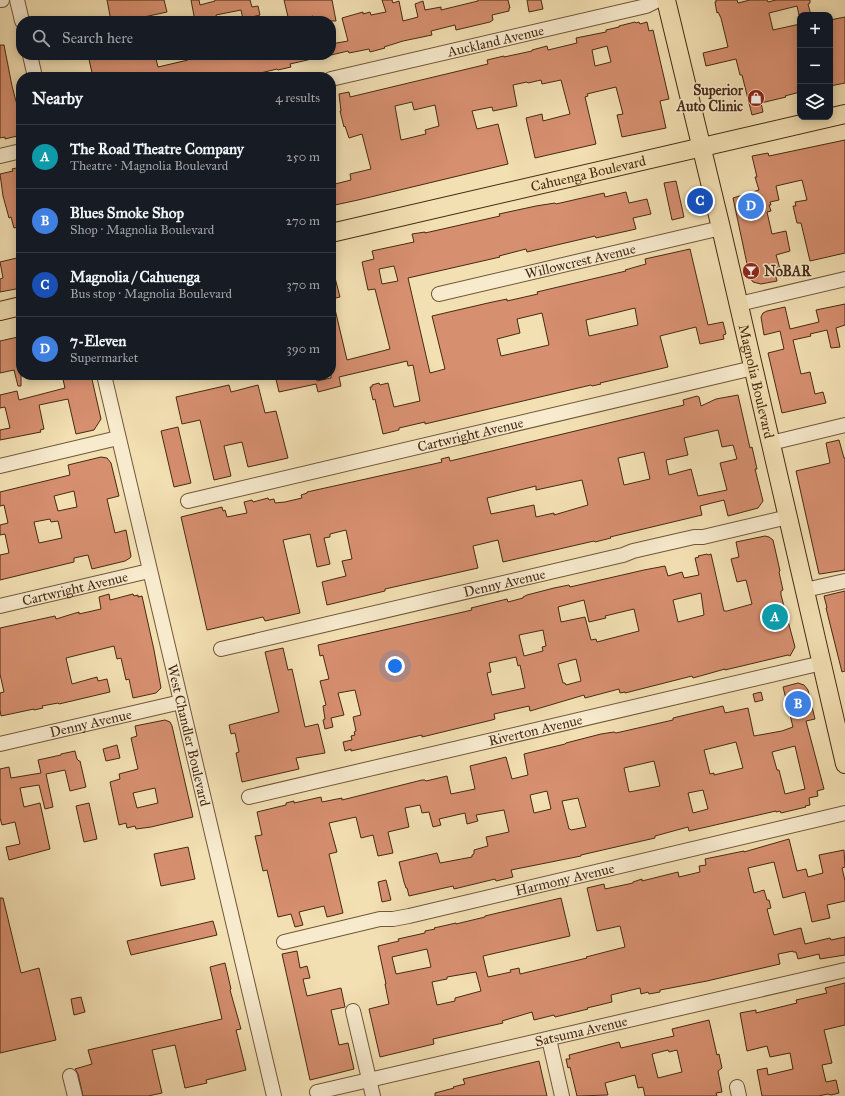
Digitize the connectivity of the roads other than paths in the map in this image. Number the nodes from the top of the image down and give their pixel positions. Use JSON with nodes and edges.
{"nodes":[{"id":1,"x":18,"y":0,"type":"edge"},
{"id":2,"x":658,"y":0,"type":"edge"},
{"id":3,"x":666,"y":0,"type":"edge"},
{"id":4,"x":21,"y":16,"type":"edge"},
{"id":5,"x":31,"y":60,"type":"edge"},
{"id":6,"x":34,"y":72,"type":"edge"},
{"id":7,"x":336,"y":78,"type":"edge"},
{"id":8,"x":845,"y":114,"type":"edge"},
{"id":9,"x":702,"y":148,"type":"junction"},
{"id":10,"x":16,"y":151,"type":"edge"},
{"id":11,"x":0,"y":156,"type":"edge"},
{"id":12,"x":721,"y":228,"type":"junction"},
{"id":13,"x":336,"y":232,"type":"edge"},
{"id":14,"x":845,"y":279,"type":"edge"},
{"id":15,"x":439,"y":294,"type":"dead end"},
{"id":16,"x":739,"y":304,"type":"junction"},
{"id":17,"x":16,"y":307,"type":"edge"},
{"id":18,"x":0,"y":311,"type":"edge"},
{"id":19,"x":753,"y":368,"type":"junction"},
{"id":20,"x":105,"y":380,"type":"edge"},
{"id":21,"x":845,"y":425,"type":"edge"},
{"id":22,"x":118,"y":438,"type":"junction"},
{"id":23,"x":771,"y":443,"type":"junction"},
{"id":24,"x":0,"y":466,"type":"edge"},
{"id":25,"x":188,"y":501,"type":"dead end"},
{"id":26,"x":788,"y":517,"type":"junction"},
{"id":27,"x":149,"y":571,"type":"junction"},
{"id":28,"x":845,"y":581,"type":"edge"},
{"id":29,"x":805,"y":590,"type":"junction"},
{"id":30,"x":0,"y":606,"type":"edge"},
{"id":31,"x":222,"y":648,"type":"dead end"},
{"id":32,"x":822,"y":663,"type":"junction"},
{"id":33,"x":181,"y":702,"type":"junction"},
{"id":34,"x":842,"y":737,"type":"edge"},
{"id":35,"x":0,"y":744,"type":"edge"},
{"id":36,"x":845,"y":764,"type":"edge"},
{"id":37,"x":250,"y":797,"type":"dead end"},
{"id":38,"x":845,"y":813,"type":"edge"},
{"id":39,"x":284,"y":942,"type":"dead end"},
{"id":40,"x":845,"y":970,"type":"edge"},
{"id":41,"x":353,"y":1011,"type":"dead end"},
{"id":42,"x":549,"y":1039,"type":"junction"},
{"id":43,"x":70,"y":1076,"type":"dead end"},
{"id":44,"x":369,"y":1080,"type":"junction"},
{"id":45,"x":317,"y":1092,"type":"dead end"},
{"id":46,"x":75,"y":1096,"type":"edge"},
{"id":47,"x":274,"y":1096,"type":"edge"},
{"id":48,"x":373,"y":1096,"type":"edge"},
{"id":49,"x":562,"y":1096,"type":"edge"}],
"edges":[{"from":1,"to":4,"type":"street"},
{"from":2,"to":7,"type":"street","name":"Auckland Avenue"},
{"from":3,"to":9,"type":"main road","name":"Magnolia Boulevard"},
{"from":5,"to":6,"type":"street"},
{"from":8,"to":9,"type":"main road","name":"Cahuenga Boulevard"},
{"from":9,"to":12,"type":"main road","name":"Magnolia Boulevard"},
{"from":9,"to":13,"type":"main road","name":"Cahuenga Boulevard"},
{"from":10,"to":11,"type":"street"},
{"from":12,"to":15,"type":"street","name":"Willowcrest Avenue"},
{"from":12,"to":16,"type":"main road","name":"Magnolia Boulevard"},
{"from":14,"to":16,"type":"street"},
{"from":16,"to":19,"type":"main road","name":"Magnolia Boulevard"},
{"from":17,"to":18,"type":"main road"},
{"from":19,"to":23,"type":"main road","name":"Magnolia Boulevard"},
{"from":19,"to":25,"type":"street","name":"Cartwright Avenue"},
{"from":20,"to":22,"type":"street","name":"West Chandler Boulevard"},
{"from":21,"to":23,"type":"street"},
{"from":22,"to":24,"type":"street"},
{"from":22,"to":27,"type":"street","name":"West Chandler Boulevard"},
{"from":23,"to":26,"type":"main road","name":"Magnolia Boulevard"},
{"from":26,"to":29,"type":"main road","name":"Magnolia Boulevard"},
{"from":26,"to":31,"type":"street","name":"Denny Avenue"},
{"from":27,"to":30,"type":"street","name":"Cartwright Avenue"},
{"from":27,"to":33,"type":"street","name":"West Chandler Boulevard"},
{"from":28,"to":29,"type":"street"},
{"from":29,"to":32,"type":"main road","name":"Magnolia Boulevard"},
{"from":32,"to":34,"type":"main road","name":"Magnolia Boulevard"},
{"from":32,"to":37,"type":"street","name":"Riverton Avenue"},
{"from":33,"to":35,"type":"street","name":"Denny Avenue"},
{"from":33,"to":47,"type":"street","name":"West Chandler Boulevard"},
{"from":34,"to":36,"type":"main road","name":"Magnolia Boulevard"},
{"from":38,"to":39,"type":"street","name":"Harmony Avenue"},
{"from":40,"to":42,"type":"street","name":"Satsuma Avenue"},
{"from":41,"to":44,"type":"street"},
{"from":42,"to":44,"type":"street","name":"Satsuma Avenue"},
{"from":42,"to":49,"type":"street"},
{"from":43,"to":46,"type":"street"},
{"from":44,"to":45,"type":"street","name":"Satsuma Avenue"},
{"from":44,"to":48,"type":"street"}]}
